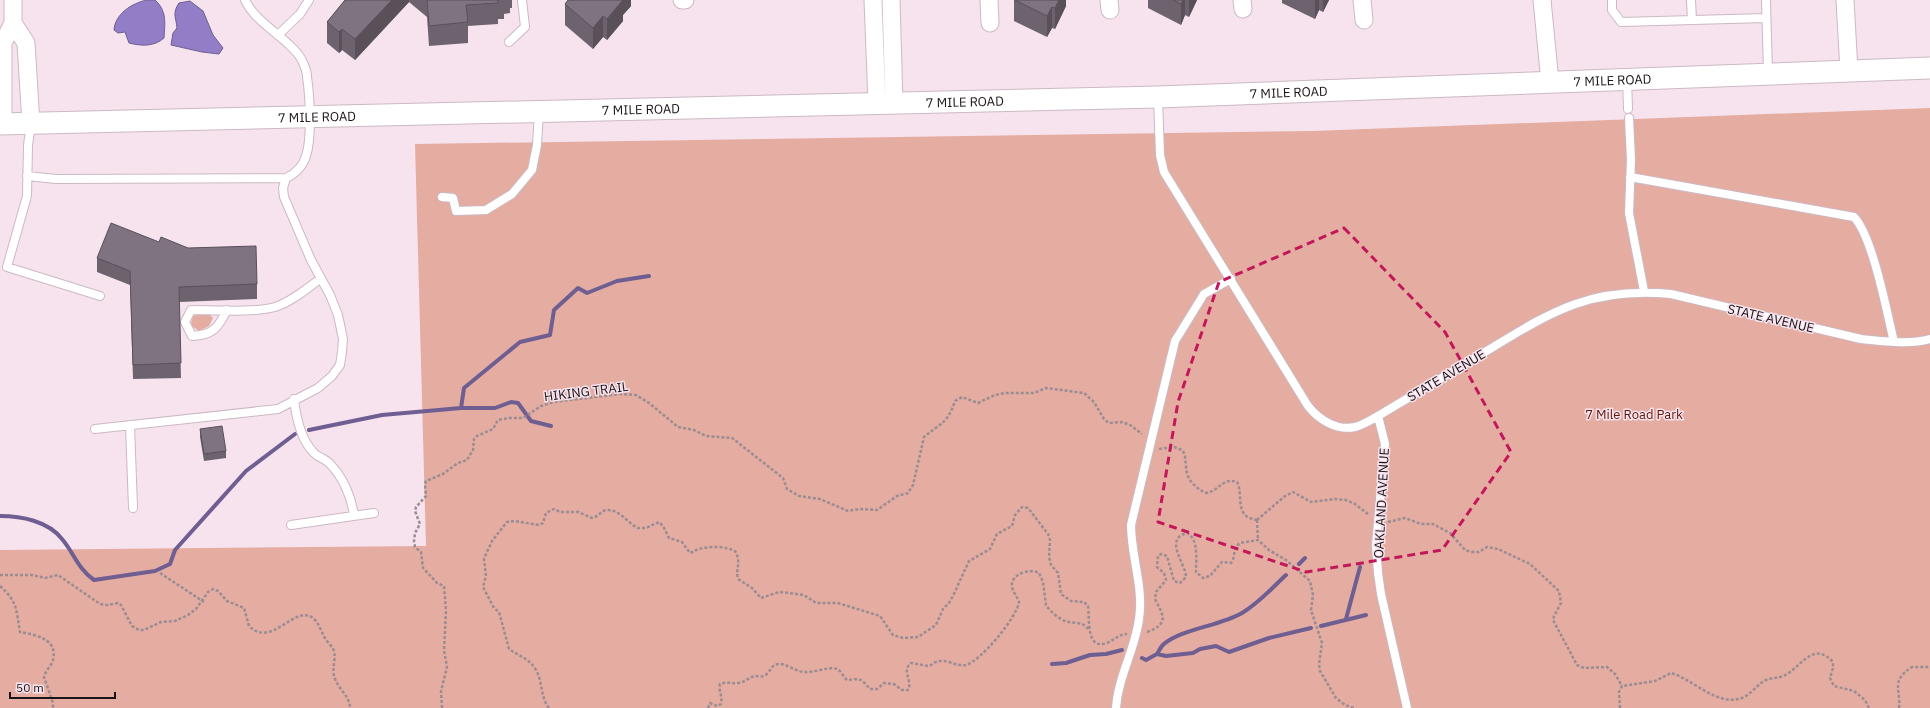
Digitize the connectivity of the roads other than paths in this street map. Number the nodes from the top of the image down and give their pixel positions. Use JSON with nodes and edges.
{"nodes":[{"id":1,"x":13,"y":0,"type":"edge"},
{"id":2,"x":245,"y":0,"type":"edge"},
{"id":3,"x":522,"y":0,"type":"edge"},
{"id":4,"x":873,"y":0,"type":"edge"},
{"id":5,"x":891,"y":0,"type":"edge"},
{"id":6,"x":989,"y":0,"type":"edge"},
{"id":7,"x":1362,"y":0,"type":"edge"},
{"id":8,"x":1542,"y":0,"type":"edge"},
{"id":9,"x":1612,"y":0,"type":"edge"},
{"id":10,"x":1691,"y":0,"type":"edge"},
{"id":11,"x":1766,"y":0,"type":"edge"},
{"id":12,"x":1845,"y":0,"type":"edge"},
{"id":13,"x":306,"y":2,"type":"edge"},
{"id":14,"x":1766,"y":18,"type":"junction"},
{"id":15,"x":1364,"y":20,"type":"dead end"},
{"id":16,"x":1692,"y":20,"type":"junction"},
{"id":17,"x":13,"y":23,"type":"junction"},
{"id":18,"x":990,"y":23,"type":"dead end"},
{"id":19,"x":279,"y":34,"type":"junction"},
{"id":20,"x":509,"y":42,"type":"dead end"},
{"id":21,"x":1930,"y":68,"type":"edge"},
{"id":22,"x":1849,"y":71,"type":"junction"},
{"id":23,"x":1768,"y":74,"type":"junction"},
{"id":24,"x":1627,"y":79,"type":"junction"},
{"id":25,"x":1550,"y":82,"type":"junction"},
{"id":26,"x":1158,"y":97,"type":"junction"},
{"id":27,"x":885,"y":103,"type":"junction"},
{"id":28,"x":1628,"y":109,"type":"dead end"},
{"id":29,"x":539,"y":111,"type":"junction"},
{"id":30,"x":308,"y":117,"type":"junction"},
{"id":31,"x":1629,"y":118,"type":"dead end"},
{"id":32,"x":2,"y":124,"type":"edge"},
{"id":33,"x":31,"y":124,"type":"junction"},
{"id":34,"x":27,"y":176,"type":"junction"},
{"id":35,"x":1630,"y":177,"type":"junction"},
{"id":36,"x":286,"y":178,"type":"junction"},
{"id":37,"x":442,"y":197,"type":"dead end"},
{"id":38,"x":320,"y":280,"type":"junction"},
{"id":39,"x":1231,"y":280,"type":"junction"},
{"id":40,"x":1644,"y":291,"type":"junction"},
{"id":41,"x":100,"y":296,"type":"dead end"},
{"id":42,"x":227,"y":310,"type":"junction"},
{"id":43,"x":1930,"y":339,"type":"edge"},
{"id":44,"x":1894,"y":342,"type":"junction"},
{"id":45,"x":294,"y":400,"type":"junction"},
{"id":46,"x":1378,"y":416,"type":"junction"},
{"id":47,"x":130,"y":425,"type":"junction"},
{"id":48,"x":96,"y":429,"type":"dead end"},
{"id":49,"x":133,"y":508,"type":"dead end"},
{"id":50,"x":374,"y":513,"type":"dead end"},
{"id":51,"x":354,"y":516,"type":"junction"},
{"id":52,"x":291,"y":525,"type":"dead end"},
{"id":53,"x":1116,"y":708,"type":"edge"},
{"id":54,"x":1407,"y":708,"type":"edge"}],
"edges":[{"from":1,"to":17,"type":"street"},
{"from":2,"to":19,"type":"lane"},
{"from":3,"to":20,"type":"lane"},
{"from":4,"to":27,"type":"street"},
{"from":5,"to":27,"type":"street"},
{"from":6,"to":18,"type":"street"},
{"from":7,"to":15,"type":"street"},
{"from":8,"to":25,"type":"street"},
{"from":9,"to":16,"type":"lane"},
{"from":10,"to":16,"type":"lane"},
{"from":11,"to":14,"type":"lane"},
{"from":12,"to":22,"type":"street"},
{"from":13,"to":19,"type":"lane"},
{"from":14,"to":16,"type":"lane"},
{"from":14,"to":23,"type":"lane"},
{"from":17,"to":32,"type":"street"},
{"from":17,"to":33,"type":"street"},
{"from":19,"to":30,"type":"lane"},
{"from":21,"to":22,"type":"street","name":"7 MILE ROAD"},
{"from":22,"to":23,"type":"street","name":"7 MILE ROAD"},
{"from":23,"to":24,"type":"street","name":"7 MILE ROAD"},
{"from":24,"to":25,"type":"street","name":"7 MILE ROAD"},
{"from":24,"to":28,"type":"lane"},
{"from":25,"to":26,"type":"street","name":"7 MILE ROAD"},
{"from":26,"to":27,"type":"street","name":"7 MILE ROAD"},
{"from":26,"to":39,"type":"lane","name":"STATE AVENUE"},
{"from":27,"to":29,"type":"street","name":"7 MILE ROAD"},
{"from":29,"to":30,"type":"street","name":"7 MILE ROAD"},
{"from":29,"to":37,"type":"lane"},
{"from":30,"to":33,"type":"street","name":"7 MILE ROAD"},
{"from":30,"to":36,"type":"lane"},
{"from":31,"to":35,"type":"lane"},
{"from":32,"to":33,"type":"street","name":"7 MILE ROAD"},
{"from":33,"to":34,"type":"lane"},
{"from":34,"to":36,"type":"lane"},
{"from":34,"to":41,"type":"lane"},
{"from":35,"to":40,"type":"lane"},
{"from":35,"to":44,"type":"lane"},
{"from":36,"to":38,"type":"lane"},
{"from":38,"to":42,"type":"lane"},
{"from":38,"to":45,"type":"lane"},
{"from":39,"to":46,"type":"lane","name":"STATE AVENUE"},
{"from":39,"to":53,"type":"lane"},
{"from":40,"to":44,"type":"lane","name":"STATE AVENUE"},
{"from":40,"to":46,"type":"lane","name":"STATE AVENUE"},
{"from":42,"to":42,"type":"lane"},
{"from":43,"to":44,"type":"lane","name":"STATE AVENUE"},
{"from":45,"to":47,"type":"lane"},
{"from":45,"to":51,"type":"lane"},
{"from":46,"to":54,"type":"lane","name":"OAKLAND AVENUE"},
{"from":47,"to":48,"type":"lane"},
{"from":47,"to":49,"type":"lane"},
{"from":50,"to":51,"type":"lane"},
{"from":51,"to":52,"type":"lane"}]}
